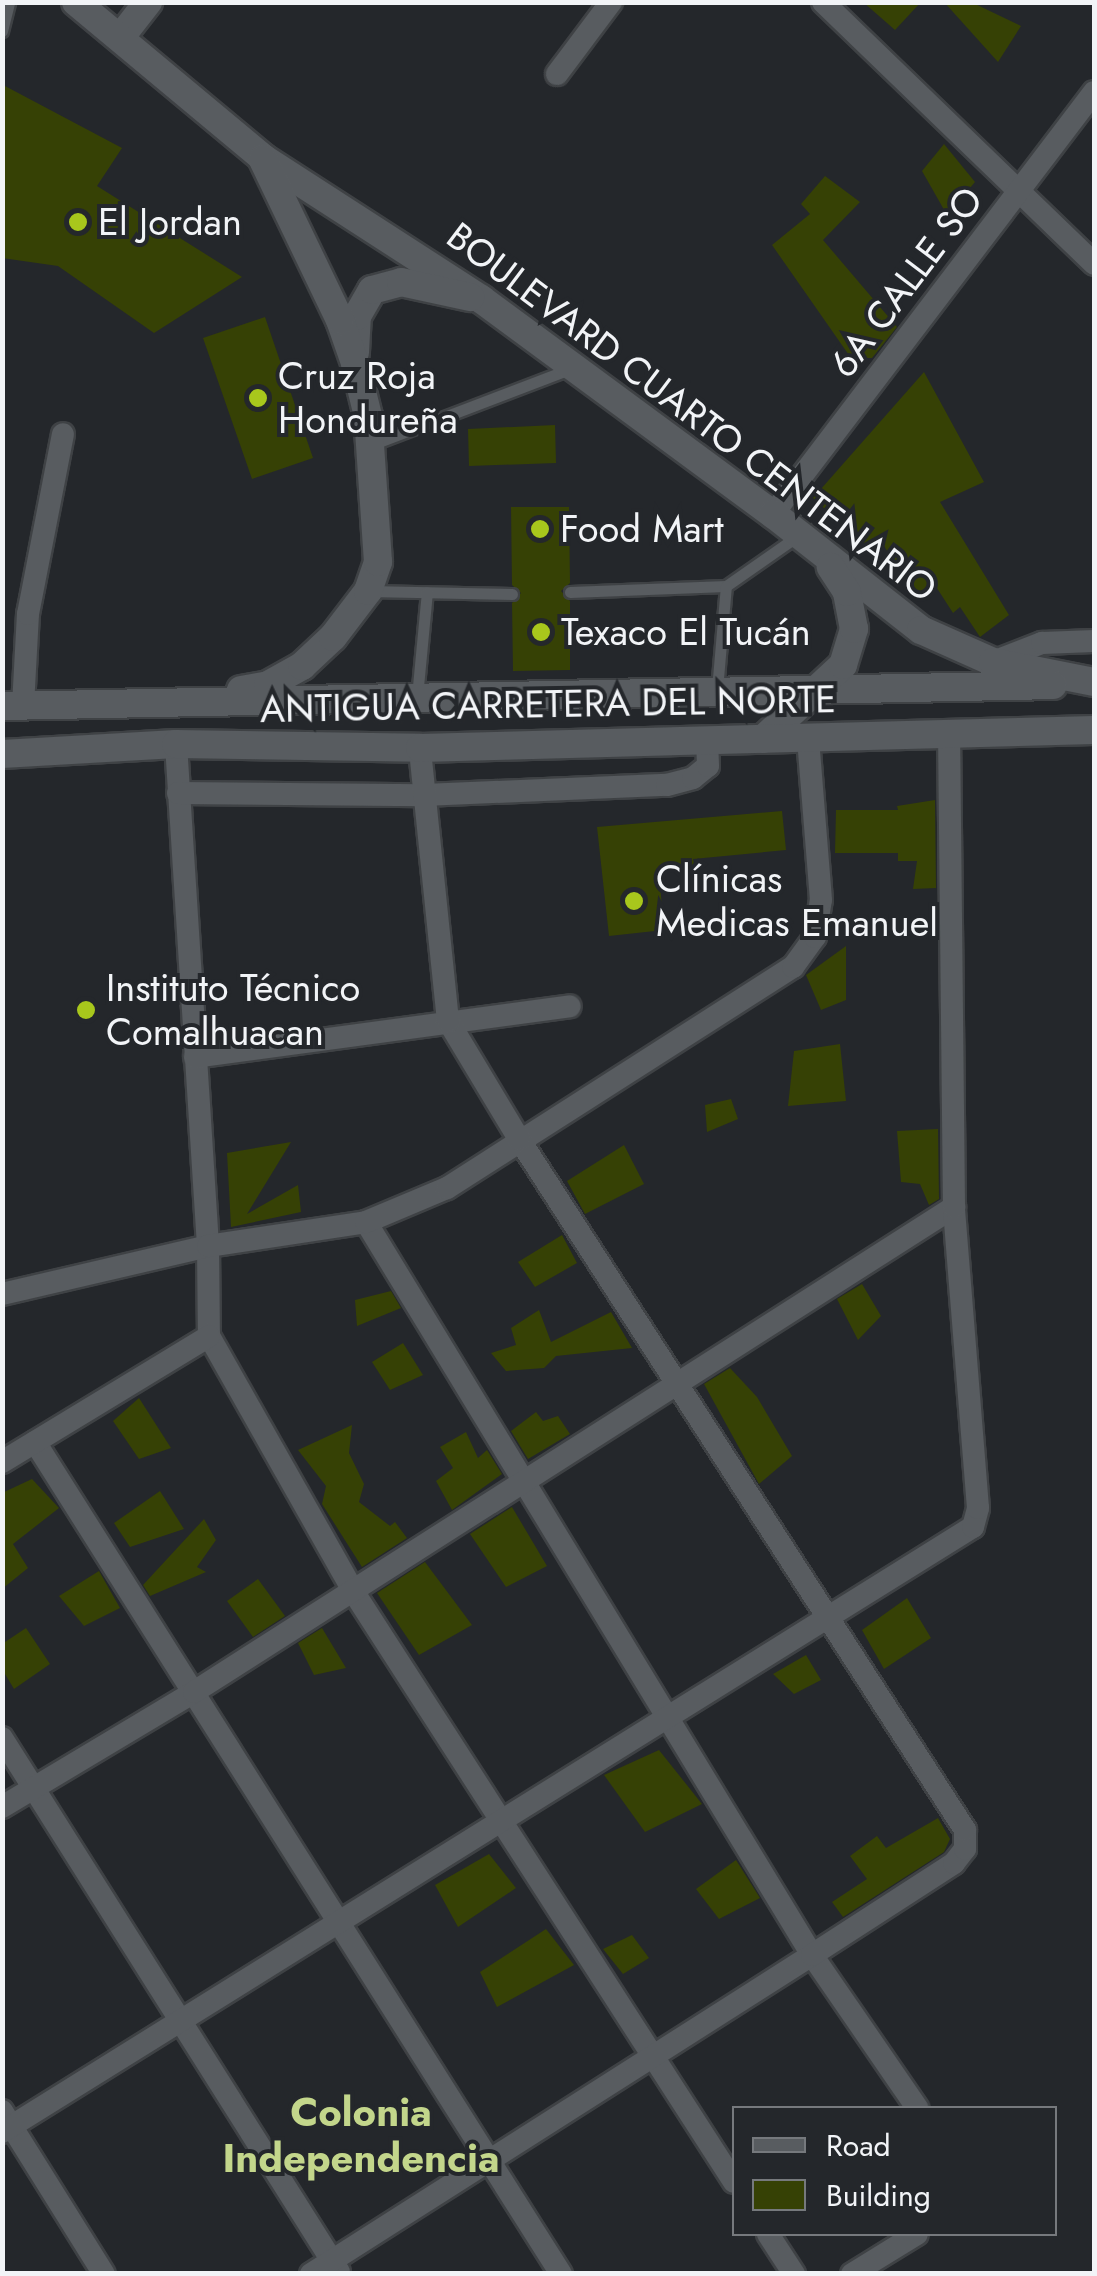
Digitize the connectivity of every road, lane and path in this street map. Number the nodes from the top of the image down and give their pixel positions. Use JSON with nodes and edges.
{"nodes":[{"id":1,"x":9,"y":2,"type":"edge"},
{"id":2,"x":76,"y":2,"type":"edge"},
{"id":3,"x":148,"y":2,"type":"edge"},
{"id":4,"x":611,"y":2,"type":"edge"},
{"id":5,"x":823,"y":2,"type":"edge"},
{"id":6,"x":2,"y":32,"type":"edge"},
{"id":7,"x":120,"y":38,"type":"junction"},
{"id":8,"x":557,"y":74,"type":"dead end"},
{"id":9,"x":1094,"y":92,"type":"edge"},
{"id":10,"x":263,"y":158,"type":"junction"},
{"id":11,"x":1018,"y":192,"type":"junction"},
{"id":12,"x":1094,"y":264,"type":"edge"},
{"id":13,"x":481,"y":299,"type":"junction"},
{"id":14,"x":355,"y":363,"type":"junction"},
{"id":15,"x":573,"y":367,"type":"junction"},
{"id":16,"x":63,"y":434,"type":"dead end"},
{"id":17,"x":371,"y":445,"type":"junction"},
{"id":18,"x":773,"y":514,"type":"junction"},
{"id":19,"x":799,"y":536,"type":"junction"},
{"id":20,"x":822,"y":553,"type":"junction"},
{"id":21,"x":726,"y":586,"type":"junction"},
{"id":22,"x":368,"y":590,"type":"junction"},
{"id":23,"x":426,"y":592,"type":"junction"},
{"id":24,"x":570,"y":592,"type":"dead end"},
{"id":25,"x":512,"y":594,"type":"dead end"},
{"id":26,"x":1094,"y":641,"type":"edge"},
{"id":27,"x":993,"y":662,"type":"junction"},
{"id":28,"x":1094,"y":683,"type":"edge"},
{"id":29,"x":816,"y":691,"type":"junction"},
{"id":30,"x":716,"y":694,"type":"junction"},
{"id":31,"x":178,"y":700,"type":"junction"},
{"id":32,"x":417,"y":701,"type":"junction"},
{"id":33,"x":12,"y":706,"type":"edge"},
{"id":34,"x":1094,"y":730,"type":"edge"},
{"id":35,"x":949,"y":734,"type":"junction"},
{"id":36,"x":763,"y":739,"type":"junction"},
{"id":37,"x":808,"y":739,"type":"junction"},
{"id":38,"x":707,"y":742,"type":"junction"},
{"id":39,"x":176,"y":744,"type":"junction"},
{"id":40,"x":420,"y":748,"type":"junction"},
{"id":41,"x":2,"y":754,"type":"edge"},
{"id":42,"x":178,"y":793,"type":"junction"},
{"id":43,"x":424,"y":795,"type":"junction"},
{"id":44,"x":570,"y":1006,"type":"dead end"},
{"id":45,"x":448,"y":1021,"type":"junction"},
{"id":46,"x":195,"y":1057,"type":"junction"},
{"id":47,"x":519,"y":1139,"type":"junction"},
{"id":48,"x":954,"y":1208,"type":"junction"},
{"id":49,"x":366,"y":1222,"type":"junction"},
{"id":50,"x":208,"y":1246,"type":"junction"},
{"id":51,"x":2,"y":1294,"type":"edge"},
{"id":52,"x":209,"y":1336,"type":"junction"},
{"id":53,"x":676,"y":1384,"type":"junction"},
{"id":54,"x":36,"y":1442,"type":"junction"},
{"id":55,"x":2,"y":1462,"type":"edge"},
{"id":56,"x":522,"y":1482,"type":"junction"},
{"id":57,"x":353,"y":1591,"type":"junction"},
{"id":58,"x":825,"y":1618,"type":"junction"},
{"id":59,"x":194,"y":1692,"type":"junction"},
{"id":60,"x":666,"y":1717,"type":"junction"},
{"id":61,"x":2,"y":1738,"type":"edge"},
{"id":62,"x":35,"y":1787,"type":"junction"},
{"id":63,"x":2,"y":1808,"type":"edge"},
{"id":64,"x":499,"y":1820,"type":"junction"},
{"id":65,"x":338,"y":1921,"type":"junction"},
{"id":66,"x":812,"y":1955,"type":"junction"},
{"id":67,"x":179,"y":2022,"type":"junction"},
{"id":68,"x":652,"y":2056,"type":"junction"},
{"id":69,"x":916,"y":2106,"type":"edge"},
{"id":70,"x":5,"y":2123,"type":"edge"},
{"id":71,"x":489,"y":2160,"type":"junction"},
{"id":72,"x":732,"y":2179,"type":"edge"},
{"id":73,"x":769,"y":2236,"type":"edge"},
{"id":74,"x":914,"y":2236,"type":"edge"},
{"id":75,"x":327,"y":2269,"type":"edge"},
{"id":76,"x":104,"y":2274,"type":"edge"},
{"id":77,"x":561,"y":2274,"type":"edge"},
{"id":78,"x":794,"y":2274,"type":"edge"},
{"id":79,"x":852,"y":2274,"type":"edge"}],
"edges":[{"from":1,"to":6,"type":"lane"},
{"from":2,"to":7,"type":"main road","name":"BOULEVARD CUARTO CENTENARIO"},
{"from":3,"to":7,"type":"main road"},
{"from":4,"to":8,"type":"street"},
{"from":5,"to":11,"type":"street"},
{"from":7,"to":10,"type":"main road","name":"BOULEVARD CUARTO CENTENARIO"},
{"from":9,"to":11,"type":"street","name":"6A CALLE SO"},
{"from":10,"to":13,"type":"main road","name":"BOULEVARD CUARTO CENTENARIO"},
{"from":10,"to":14,"type":"main road","name":"BOULEVARD CUARTO CENTENARIO"},
{"from":11,"to":12,"type":"street"},
{"from":11,"to":18,"type":"street","name":"6A CALLE SO"},
{"from":13,"to":14,"type":"main road"},
{"from":13,"to":15,"type":"main road","name":"BOULEVARD CUARTO CENTENARIO"},
{"from":14,"to":17,"type":"main road","name":"BOULEVARD CUARTO CENTENARIO"},
{"from":15,"to":17,"type":"lane"},
{"from":15,"to":18,"type":"main road","name":"BOULEVARD CUARTO CENTENARIO"},
{"from":16,"to":33,"type":"street"},
{"from":17,"to":22,"type":"main road","name":"BOULEVARD CUARTO CENTENARIO"},
{"from":18,"to":19,"type":"main road","name":"BOULEVARD CUARTO CENTENARIO"},
{"from":19,"to":20,"type":"main road","name":"BOULEVARD CUARTO CENTENARIO"},
{"from":19,"to":21,"type":"lane"},
{"from":20,"to":27,"type":"main road","name":"BOULEVARD CUARTO CENTENARIO"},
{"from":20,"to":29,"type":"main road"},
{"from":21,"to":24,"type":"lane"},
{"from":21,"to":30,"type":"lane"},
{"from":22,"to":23,"type":"lane"},
{"from":22,"to":31,"type":"main road","name":"BOULEVARD CUARTO CENTENARIO"},
{"from":23,"to":25,"type":"lane"},
{"from":23,"to":32,"type":"lane"},
{"from":26,"to":27,"type":"street"},
{"from":27,"to":28,"type":"main road","name":"BOULEVARD CUARTO CENTENARIO"},
{"from":28,"to":29,"type":"main road","name":"ANTIGUA CARRETERA DEL NORTE"},
{"from":29,"to":30,"type":"main road","name":"ANTIGUA CARRETERA DEL NORTE"},
{"from":29,"to":36,"type":"main road"},
{"from":30,"to":32,"type":"main road","name":"ANTIGUA CARRETERA DEL NORTE"},
{"from":31,"to":32,"type":"main road","name":"ANTIGUA CARRETERA DEL NORTE"},
{"from":31,"to":33,"type":"main road","name":"ANTIGUA CARRETERA DEL NORTE"},
{"from":34,"to":35,"type":"main road","name":"ANTIGUA CARRETERA DEL NORTE"},
{"from":35,"to":37,"type":"main road","name":"ANTIGUA CARRETERA DEL NORTE"},
{"from":35,"to":48,"type":"street"},
{"from":36,"to":37,"type":"main road","name":"ANTIGUA CARRETERA DEL NORTE"},
{"from":36,"to":38,"type":"main road","name":"ANTIGUA CARRETERA DEL NORTE"},
{"from":37,"to":47,"type":"street"},
{"from":38,"to":40,"type":"main road","name":"ANTIGUA CARRETERA DEL NORTE"},
{"from":38,"to":43,"type":"street"},
{"from":39,"to":40,"type":"main road","name":"ANTIGUA CARRETERA DEL NORTE"},
{"from":39,"to":41,"type":"main road","name":"ANTIGUA CARRETERA DEL NORTE"},
{"from":39,"to":42,"type":"street"},
{"from":40,"to":43,"type":"street"},
{"from":42,"to":43,"type":"street"},
{"from":42,"to":46,"type":"street"},
{"from":43,"to":45,"type":"street"},
{"from":44,"to":45,"type":"street"},
{"from":45,"to":46,"type":"street"},
{"from":45,"to":47,"type":"street"},
{"from":46,"to":50,"type":"street"},
{"from":47,"to":49,"type":"street"},
{"from":47,"to":53,"type":"street"},
{"from":48,"to":53,"type":"street"},
{"from":48,"to":58,"type":"street"},
{"from":49,"to":50,"type":"street"},
{"from":49,"to":56,"type":"street"},
{"from":50,"to":51,"type":"street"},
{"from":50,"to":52,"type":"street"},
{"from":52,"to":54,"type":"street"},
{"from":52,"to":57,"type":"street"},
{"from":53,"to":56,"type":"street"},
{"from":53,"to":58,"type":"street"},
{"from":54,"to":55,"type":"street"},
{"from":54,"to":59,"type":"street"},
{"from":56,"to":57,"type":"street"},
{"from":56,"to":60,"type":"street"},
{"from":57,"to":59,"type":"street"},
{"from":57,"to":64,"type":"street"},
{"from":58,"to":60,"type":"street"},
{"from":58,"to":66,"type":"street"},
{"from":59,"to":62,"type":"street"},
{"from":59,"to":65,"type":"street"},
{"from":60,"to":64,"type":"street"},
{"from":60,"to":66,"type":"street"},
{"from":61,"to":62,"type":"street"},
{"from":62,"to":63,"type":"street"},
{"from":62,"to":67,"type":"street"},
{"from":64,"to":65,"type":"street"},
{"from":64,"to":68,"type":"street"},
{"from":65,"to":67,"type":"street"},
{"from":65,"to":71,"type":"street"},
{"from":66,"to":68,"type":"street"},
{"from":66,"to":69,"type":"street"},
{"from":67,"to":70,"type":"street"},
{"from":67,"to":75,"type":"street"},
{"from":68,"to":71,"type":"street"},
{"from":68,"to":72,"type":"street"},
{"from":70,"to":76,"type":"street"},
{"from":71,"to":75,"type":"street"},
{"from":71,"to":77,"type":"street"},
{"from":73,"to":78,"type":"street"},
{"from":74,"to":79,"type":"street"}]}
